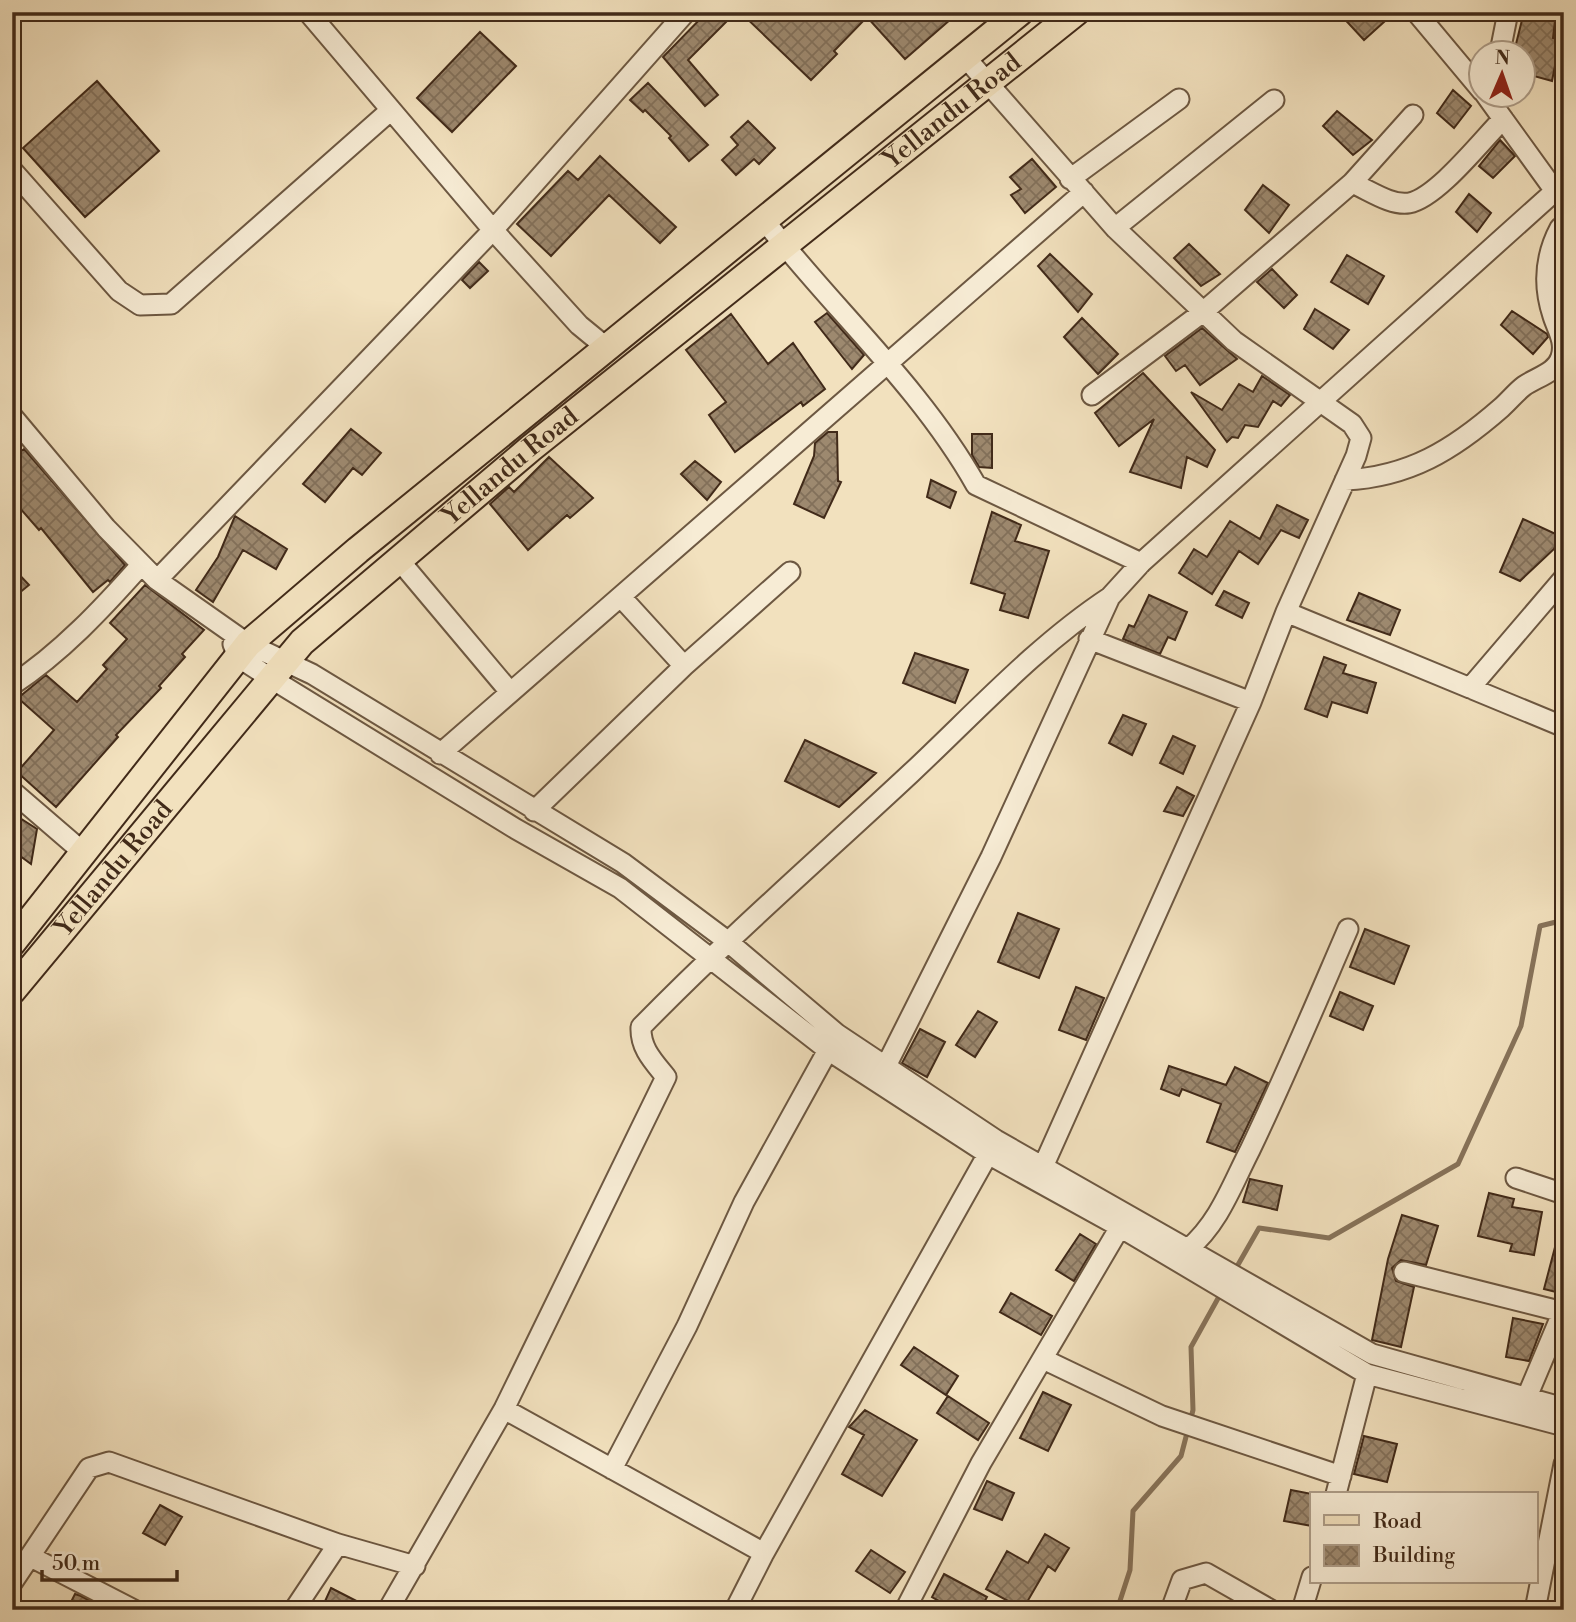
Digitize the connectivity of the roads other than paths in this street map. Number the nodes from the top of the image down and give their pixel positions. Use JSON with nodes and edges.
{"nodes":[{"id":1,"x":309,"y":12,"type":"edge"},
{"id":2,"x":687,"y":12,"type":"edge"},
{"id":3,"x":1020,"y":12,"type":"edge"},
{"id":4,"x":1076,"y":12,"type":"edge"},
{"id":5,"x":1416,"y":12,"type":"edge"},
{"id":6,"x":1508,"y":12,"type":"edge"},
{"id":7,"x":1503,"y":38,"type":"edge"},
{"id":8,"x":965,"y":57,"type":"junction"},
{"id":9,"x":1468,"y":73,"type":"edge"},
{"id":10,"x":987,"y":84,"type":"junction"},
{"id":11,"x":1179,"y":99,"type":"dead end"},
{"id":12,"x":1274,"y":100,"type":"dead end"},
{"id":13,"x":1496,"y":108,"type":"edge"},
{"id":14,"x":391,"y":110,"type":"junction"},
{"id":15,"x":1413,"y":115,"type":"dead end"},
{"id":16,"x":1503,"y":119,"type":"junction"},
{"id":17,"x":12,"y":170,"type":"edge"},
{"id":18,"x":1352,"y":183,"type":"junction"},
{"id":19,"x":1077,"y":185,"type":"junction"},
{"id":20,"x":1559,"y":187,"type":"edge"},
{"id":21,"x":1531,"y":213,"type":"junction"},
{"id":22,"x":764,"y":220,"type":"junction"},
{"id":23,"x":1115,"y":228,"type":"junction"},
{"id":24,"x":1562,"y":229,"type":"edge"},
{"id":25,"x":493,"y":230,"type":"junction"},
{"id":26,"x":785,"y":247,"type":"junction"},
{"id":27,"x":1203,"y":312,"type":"junction"},
{"id":28,"x":607,"y":348,"type":"junction"},
{"id":29,"x":886,"y":362,"type":"junction"},
{"id":30,"x":1092,"y":395,"type":"dead end"},
{"id":31,"x":1319,"y":402,"type":"junction"},
{"id":32,"x":16,"y":430,"type":"edge"},
{"id":33,"x":1345,"y":480,"type":"junction"},
{"id":34,"x":398,"y":560,"type":"junction"},
{"id":35,"x":1141,"y":563,"type":"junction"},
{"id":36,"x":141,"y":565,"type":"junction"},
{"id":37,"x":790,"y":572,"type":"dead end"},
{"id":38,"x":1564,"y":578,"type":"edge"},
{"id":39,"x":157,"y":580,"type":"junction"},
{"id":40,"x":621,"y":597,"type":"junction"},
{"id":41,"x":1110,"y":597,"type":"junction"},
{"id":42,"x":1286,"y":612,"type":"junction"},
{"id":43,"x":1089,"y":639,"type":"junction"},
{"id":44,"x":238,"y":644,"type":"junction"},
{"id":45,"x":684,"y":666,"type":"junction"},
{"id":46,"x":279,"y":670,"type":"junction"},
{"id":47,"x":12,"y":685,"type":"edge"},
{"id":48,"x":1469,"y":688,"type":"junction"},
{"id":49,"x":510,"y":692,"type":"junction"},
{"id":50,"x":1251,"y":702,"type":"junction"},
{"id":51,"x":1562,"y":726,"type":"edge"},
{"id":52,"x":440,"y":754,"type":"junction"},
{"id":53,"x":12,"y":791,"type":"edge"},
{"id":54,"x":534,"y":811,"type":"junction"},
{"id":55,"x":84,"y":853,"type":"junction"},
{"id":56,"x":1348,"y":929,"type":"dead end"},
{"id":57,"x":726,"y":940,"type":"junction"},
{"id":58,"x":12,"y":943,"type":"edge"},
{"id":59,"x":711,"y":956,"type":"junction"},
{"id":60,"x":12,"y":991,"type":"edge"},
{"id":61,"x":828,"y":1050,"type":"junction"},
{"id":62,"x":885,"y":1068,"type":"junction"},
{"id":63,"x":988,"y":1154,"type":"junction"},
{"id":64,"x":1042,"y":1169,"type":"junction"},
{"id":65,"x":1516,"y":1178,"type":"dead end"},
{"id":66,"x":1564,"y":1194,"type":"edge"},
{"id":67,"x":1120,"y":1227,"type":"junction"},
{"id":68,"x":1193,"y":1258,"type":"junction"},
{"id":69,"x":1404,"y":1272,"type":"dead end"},
{"id":70,"x":1238,"y":1289,"type":"junction"},
{"id":71,"x":1563,"y":1311,"type":"edge"},
{"id":72,"x":1043,"y":1359,"type":"junction"},
{"id":73,"x":1367,"y":1374,"type":"junction"},
{"id":74,"x":1526,"y":1399,"type":"junction"},
{"id":75,"x":1564,"y":1408,"type":"edge"},
{"id":76,"x":504,"y":1409,"type":"junction"},
{"id":77,"x":1564,"y":1426,"type":"edge"},
{"id":78,"x":1564,"y":1464,"type":"edge"},
{"id":79,"x":612,"y":1469,"type":"junction"},
{"id":80,"x":1338,"y":1485,"type":"edge"},
{"id":81,"x":338,"y":1544,"type":"junction"},
{"id":82,"x":764,"y":1553,"type":"junction"},
{"id":83,"x":32,"y":1557,"type":"junction"},
{"id":84,"x":415,"y":1566,"type":"junction"},
{"id":85,"x":12,"y":1583,"type":"edge"},
{"id":86,"x":1310,"y":1584,"type":"edge"},
{"id":87,"x":134,"y":1610,"type":"edge"},
{"id":88,"x":294,"y":1610,"type":"edge"},
{"id":89,"x":388,"y":1610,"type":"edge"},
{"id":90,"x":735,"y":1610,"type":"edge"},
{"id":91,"x":905,"y":1610,"type":"edge"},
{"id":92,"x":1171,"y":1610,"type":"edge"},
{"id":93,"x":1271,"y":1610,"type":"edge"},
{"id":94,"x":1302,"y":1610,"type":"edge"},
{"id":95,"x":1535,"y":1610,"type":"edge"}],
"edges":[{"from":1,"to":14,"type":"street"},
{"from":2,"to":25,"type":"street"},
{"from":3,"to":8,"type":"main road","name":"Yellandu Road"},
{"from":4,"to":10,"type":"main road","name":"Yellandu Road"},
{"from":5,"to":9,"type":"street"},
{"from":6,"to":7,"type":"street"},
{"from":8,"to":10,"type":"street"},
{"from":8,"to":22,"type":"main road","name":"Yellandu Road"},
{"from":10,"to":19,"type":"street"},
{"from":10,"to":26,"type":"main road","name":"Yellandu Road"},
{"from":11,"to":19,"type":"street"},
{"from":12,"to":23,"type":"street"},
{"from":13,"to":16,"type":"street"},
{"from":14,"to":17,"type":"street"},
{"from":14,"to":25,"type":"street"},
{"from":15,"to":18,"type":"street"},
{"from":16,"to":18,"type":"street"},
{"from":16,"to":20,"type":"street"},
{"from":18,"to":27,"type":"street"},
{"from":19,"to":23,"type":"street"},
{"from":19,"to":29,"type":"street"},
{"from":20,"to":21,"type":"street"},
{"from":21,"to":24,"type":"street"},
{"from":21,"to":31,"type":"street"},
{"from":22,"to":26,"type":"street"},
{"from":22,"to":28,"type":"main road","name":"Yellandu Road"},
{"from":23,"to":27,"type":"street"},
{"from":24,"to":33,"type":"street"},
{"from":25,"to":28,"type":"street"},
{"from":25,"to":39,"type":"street"},
{"from":26,"to":29,"type":"street"},
{"from":26,"to":34,"type":"main road","name":"Yellandu Road"},
{"from":27,"to":30,"type":"street"},
{"from":27,"to":31,"type":"street"},
{"from":28,"to":44,"type":"main road","name":"Yellandu Road"},
{"from":29,"to":35,"type":"street"},
{"from":29,"to":40,"type":"street"},
{"from":31,"to":33,"type":"street"},
{"from":31,"to":35,"type":"street"},
{"from":32,"to":36,"type":"street"},
{"from":33,"to":42,"type":"street"},
{"from":34,"to":46,"type":"main road","name":"Yellandu Road"},
{"from":34,"to":49,"type":"street"},
{"from":35,"to":41,"type":"street"},
{"from":36,"to":39,"type":"street"},
{"from":36,"to":47,"type":"street"},
{"from":37,"to":45,"type":"street"},
{"from":38,"to":48,"type":"street"},
{"from":39,"to":44,"type":"street"},
{"from":40,"to":45,"type":"street"},
{"from":40,"to":49,"type":"street"},
{"from":41,"to":43,"type":"street"},
{"from":41,"to":57,"type":"street"},
{"from":42,"to":48,"type":"street"},
{"from":42,"to":50,"type":"street"},
{"from":43,"to":50,"type":"street"},
{"from":43,"to":62,"type":"street"},
{"from":44,"to":46,"type":"street"},
{"from":44,"to":55,"type":"main road","name":"Yellandu Road"},
{"from":45,"to":54,"type":"street"},
{"from":46,"to":52,"type":"street"},
{"from":46,"to":59,"type":"street"},
{"from":46,"to":60,"type":"main road","name":"Yellandu Road"},
{"from":48,"to":51,"type":"street"},
{"from":49,"to":52,"type":"street"},
{"from":50,"to":64,"type":"street"},
{"from":52,"to":54,"type":"street"},
{"from":53,"to":55,"type":"street"},
{"from":54,"to":57,"type":"street"},
{"from":55,"to":58,"type":"main road","name":"Yellandu Road"},
{"from":56,"to":68,"type":"street"},
{"from":57,"to":59,"type":"street"},
{"from":57,"to":62,"type":"street"},
{"from":59,"to":61,"type":"street"},
{"from":59,"to":76,"type":"street"},
{"from":61,"to":63,"type":"street"},
{"from":61,"to":79,"type":"street"},
{"from":62,"to":64,"type":"street"},
{"from":63,"to":67,"type":"street"},
{"from":63,"to":82,"type":"street"},
{"from":64,"to":68,"type":"street"},
{"from":65,"to":66,"type":"street"},
{"from":67,"to":68,"type":"street"},
{"from":67,"to":72,"type":"street"},
{"from":68,"to":70,"type":"street"},
{"from":69,"to":71,"type":"street"},
{"from":70,"to":73,"type":"street"},
{"from":70,"to":74,"type":"street"},
{"from":71,"to":74,"type":"street"},
{"from":72,"to":80,"type":"street"},
{"from":72,"to":91,"type":"street"},
{"from":73,"to":77,"type":"street"},
{"from":73,"to":80,"type":"street"},
{"from":74,"to":75,"type":"street"},
{"from":76,"to":79,"type":"street"},
{"from":76,"to":84,"type":"street"},
{"from":78,"to":95,"type":"street"},
{"from":79,"to":82,"type":"street"},
{"from":81,"to":83,"type":"street"},
{"from":81,"to":84,"type":"street"},
{"from":81,"to":88,"type":"street"},
{"from":82,"to":90,"type":"street"},
{"from":83,"to":85,"type":"street"},
{"from":83,"to":87,"type":"street"},
{"from":84,"to":89,"type":"street"},
{"from":86,"to":94,"type":"street"},
{"from":92,"to":93,"type":"street"}]}
